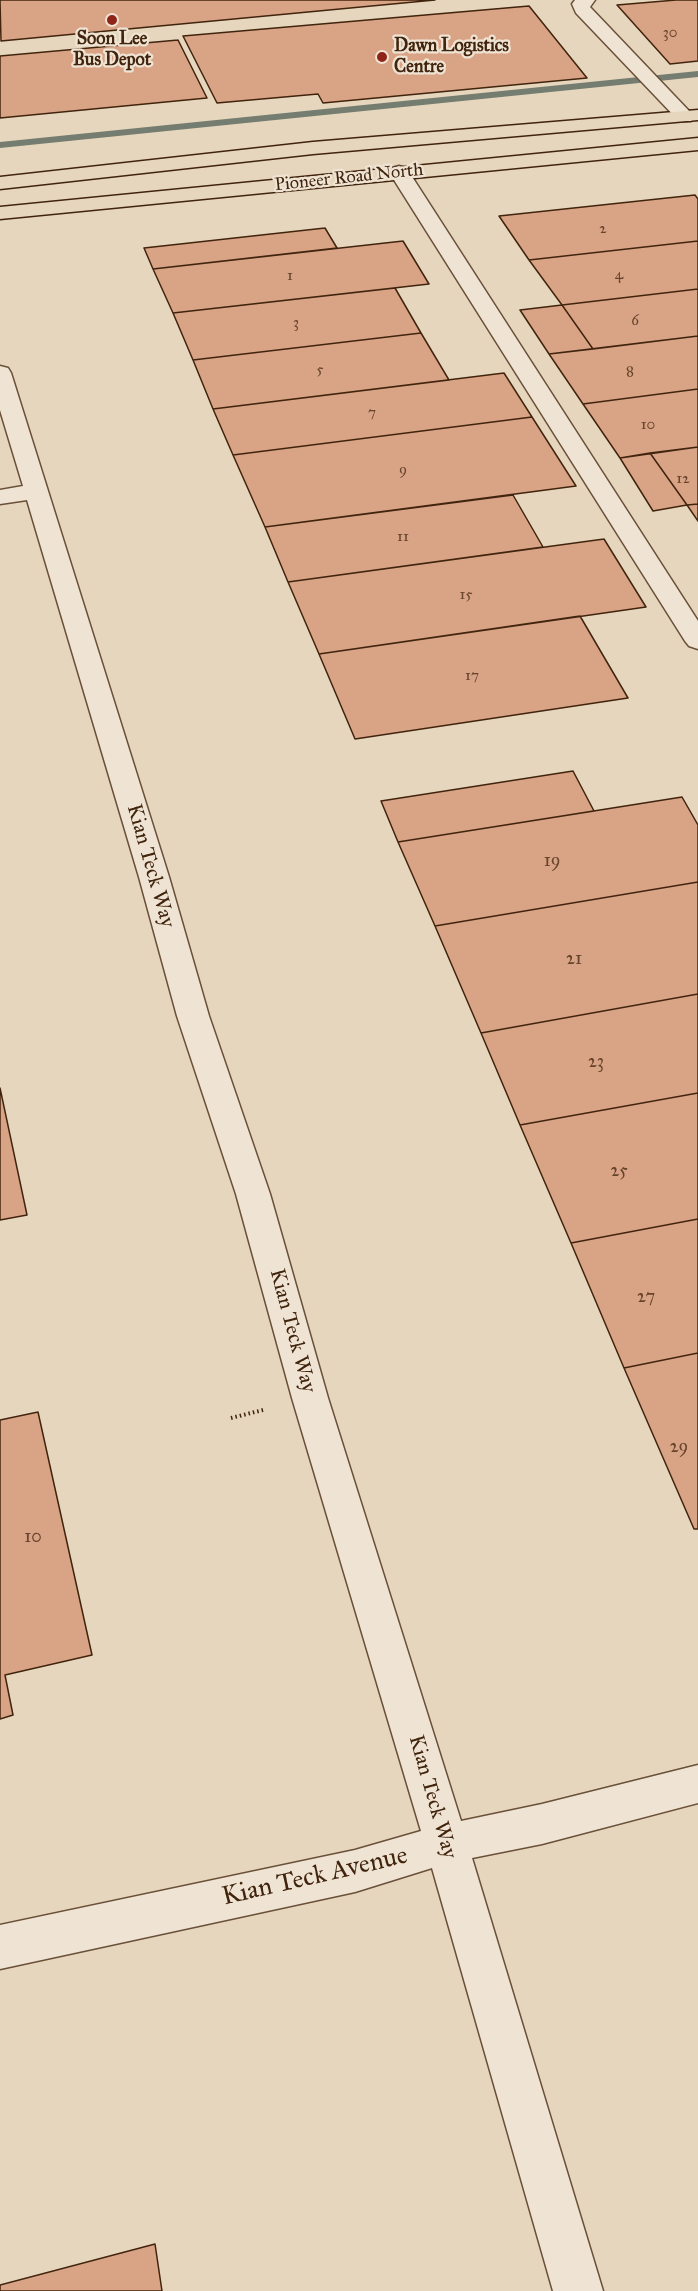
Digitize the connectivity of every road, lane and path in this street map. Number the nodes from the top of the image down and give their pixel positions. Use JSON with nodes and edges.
{"nodes":[{"id":1,"x":587,"y":0,"type":"edge"},
{"id":2,"x":691,"y":116,"type":"edge"},
{"id":3,"x":698,"y":144,"type":"edge"},
{"id":4,"x":399,"y":172,"type":"junction"},
{"id":5,"x":0,"y":183,"type":"edge"},
{"id":6,"x":0,"y":213,"type":"edge"},
{"id":7,"x":0,"y":373,"type":"edge"},
{"id":8,"x":36,"y":491,"type":"junction"},
{"id":9,"x":0,"y":497,"type":"edge"},
{"id":10,"x":698,"y":640,"type":"edge"},
{"id":11,"x":698,"y":1784,"type":"edge"},
{"id":12,"x":445,"y":1844,"type":"junction"},
{"id":13,"x":0,"y":1947,"type":"edge"},
{"id":14,"x":578,"y":2291,"type":"edge"}],
"edges":[{"from":1,"to":2,"type":"street"},
{"from":2,"to":5,"type":"main road","name":"Pioneer Road North"},
{"from":3,"to":4,"type":"main road","name":"Pioneer Road North"},
{"from":4,"to":6,"type":"main road","name":"Pioneer Road North"},
{"from":4,"to":10,"type":"street"},
{"from":7,"to":8,"type":"street","name":"Kian Teck Way"},
{"from":8,"to":9,"type":"street"},
{"from":8,"to":12,"type":"street","name":"Kian Teck Way"},
{"from":11,"to":12,"type":"street","name":"Kian Teck Avenue"},
{"from":12,"to":13,"type":"street","name":"Kian Teck Avenue"},
{"from":12,"to":14,"type":"street","name":"Kian Teck Way"}]}
